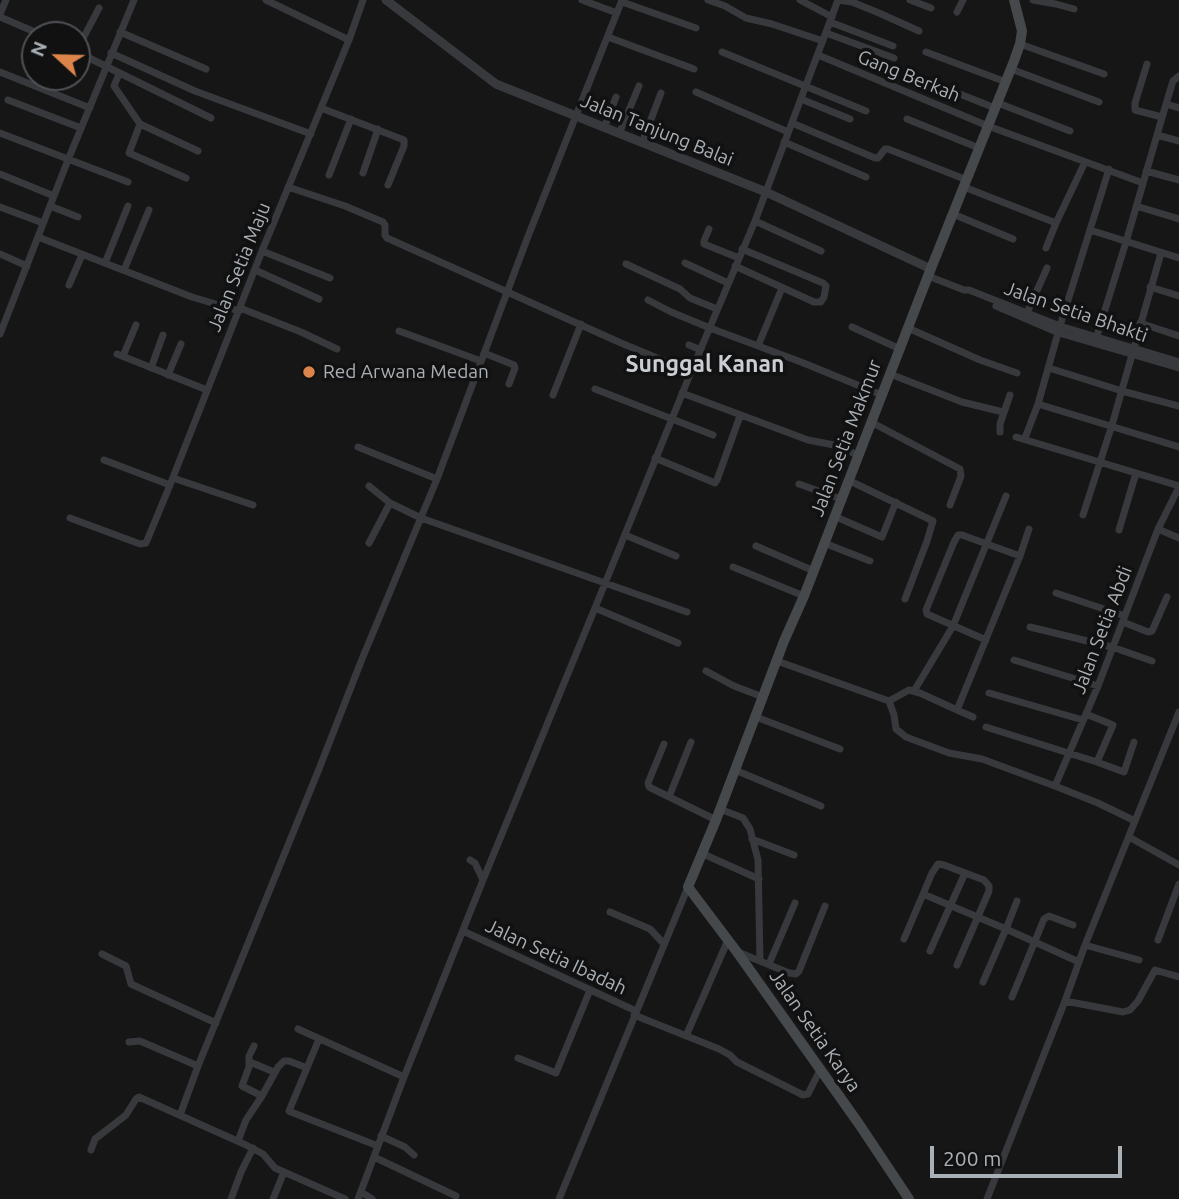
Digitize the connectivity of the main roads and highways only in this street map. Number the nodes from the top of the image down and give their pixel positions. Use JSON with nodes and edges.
{"nodes":[{"id":1,"x":1014,"y":0,"type":"edge"},
{"id":2,"x":688,"y":887,"type":"joint"},
{"id":3,"x":906,"y":1197,"type":"edge"}],
"edges":[{"from":1,"to":2,"type":"main road","name":"Jalan Setia Makmur"},
{"from":2,"to":3,"type":"main road","name":"Jalan Setia Karya"}]}
